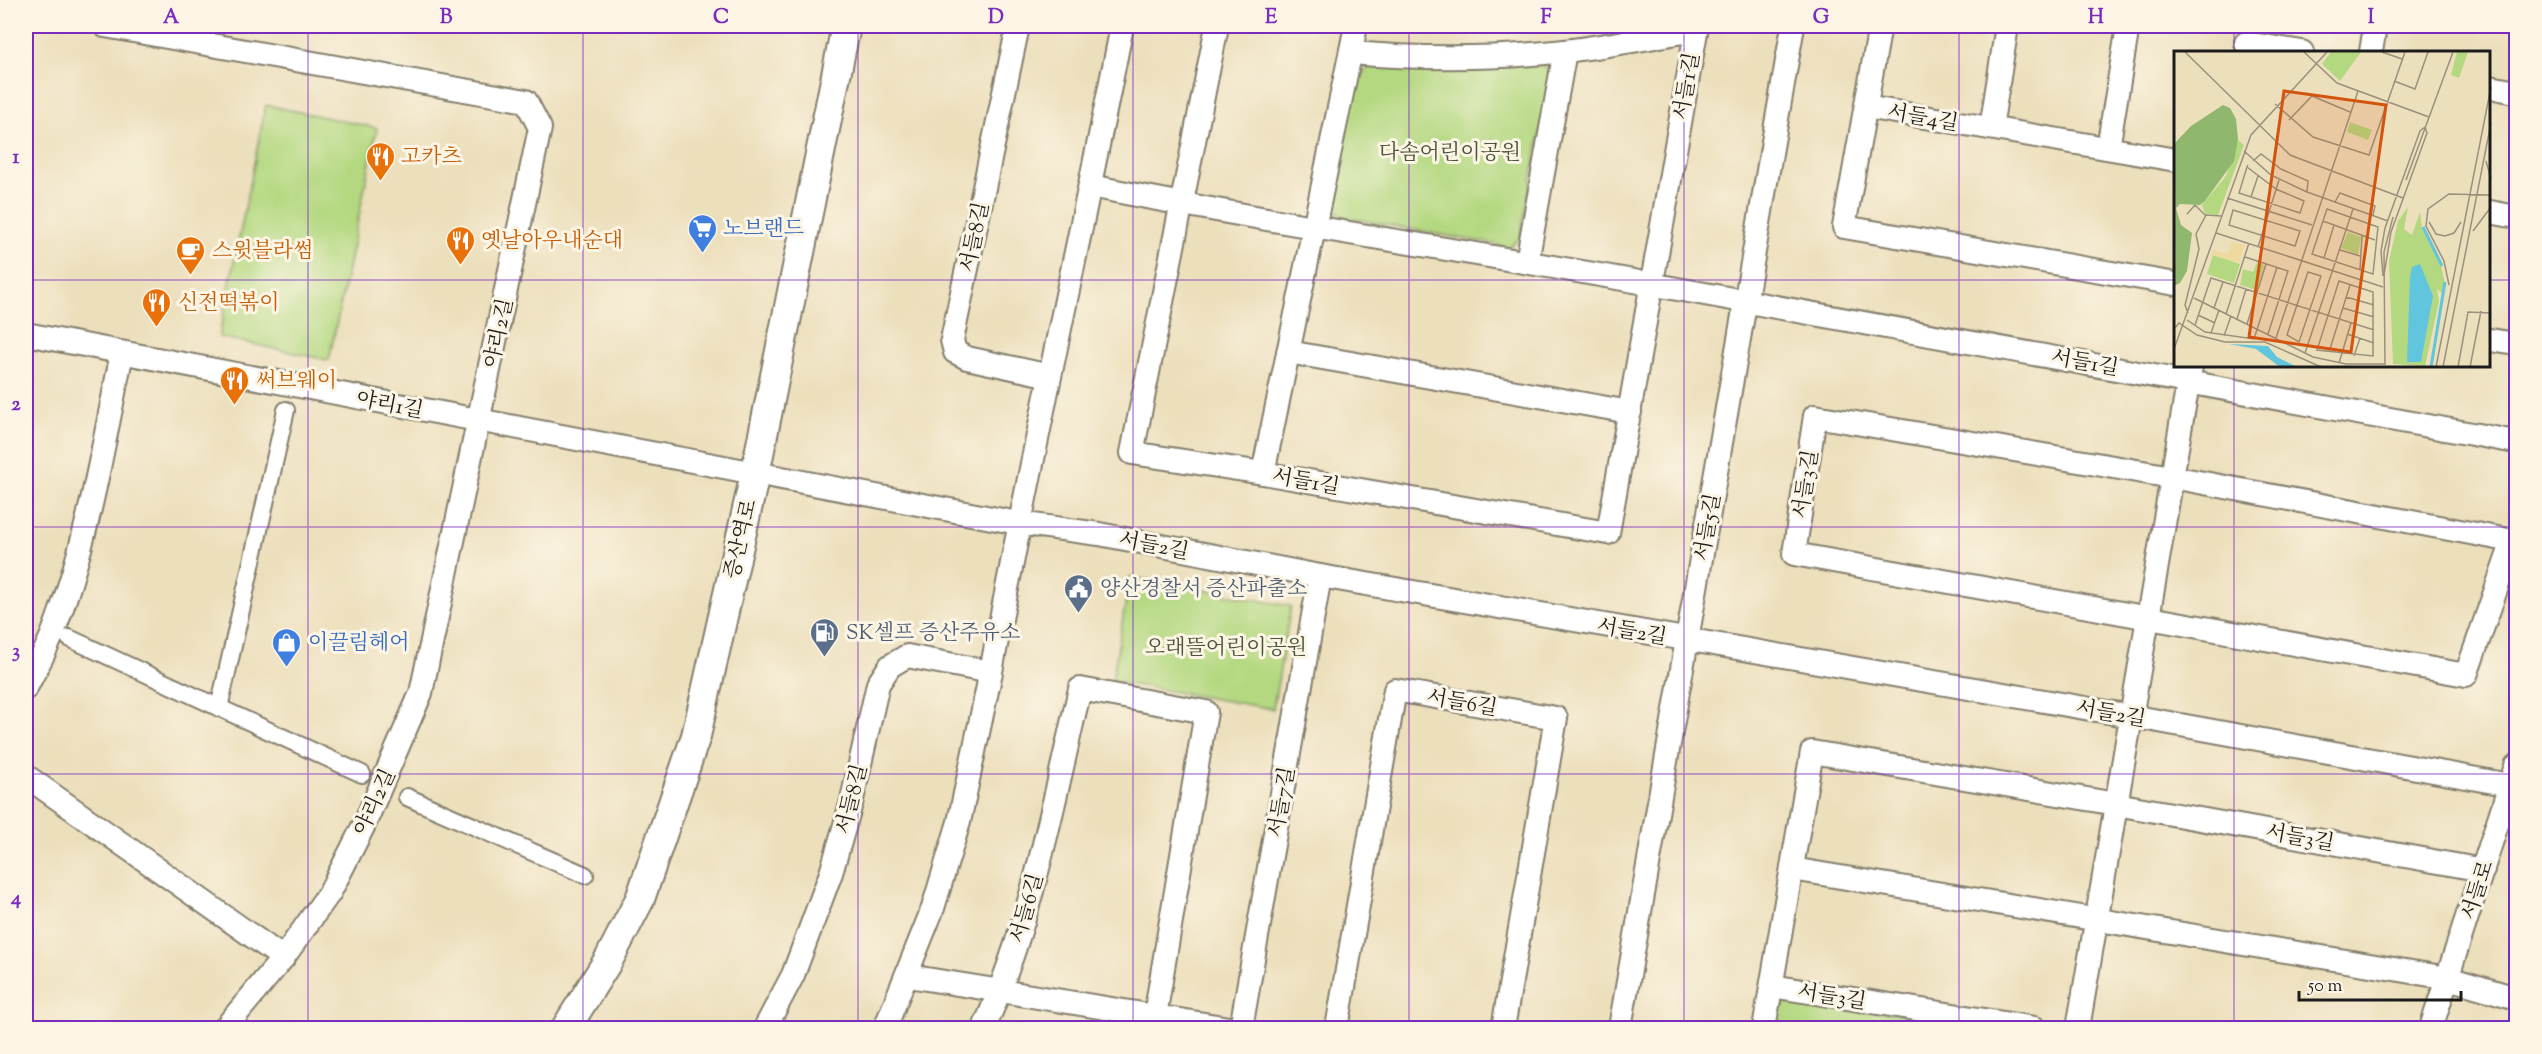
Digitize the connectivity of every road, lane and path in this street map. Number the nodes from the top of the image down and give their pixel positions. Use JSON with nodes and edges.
{"nodes":[{"id":1,"x":105,"y":26,"type":"edge"},
{"id":2,"x":846,"y":26,"type":"edge"},
{"id":3,"x":1018,"y":26,"type":"edge"},
{"id":4,"x":1122,"y":26,"type":"edge"},
{"id":5,"x":1217,"y":26,"type":"edge"},
{"id":6,"x":1356,"y":26,"type":"edge"},
{"id":7,"x":1793,"y":26,"type":"edge"},
{"id":8,"x":1880,"y":26,"type":"edge"},
{"id":9,"x":2007,"y":26,"type":"edge"},
{"id":10,"x":2128,"y":26,"type":"edge"},
{"id":11,"x":2375,"y":26,"type":"edge"},
{"id":12,"x":1696,"y":28,"type":"edge"},
{"id":13,"x":2246,"y":40,"type":"edge"},
{"id":14,"x":1565,"y":51,"type":"junction"},
{"id":15,"x":2297,"y":51,"type":"edge"},
{"id":16,"x":2371,"y":51,"type":"edge"},
{"id":17,"x":1351,"y":53,"type":"junction"},
{"id":18,"x":2491,"y":87,"type":"edge"},
{"id":19,"x":2517,"y":92,"type":"edge"},
{"id":20,"x":1866,"y":107,"type":"junction"},
{"id":21,"x":1991,"y":128,"type":"junction"},
{"id":22,"x":2108,"y":148,"type":"junction"},
{"id":23,"x":2174,"y":160,"type":"edge"},
{"id":24,"x":1090,"y":186,"type":"junction"},
{"id":25,"x":1181,"y":204,"type":"junction"},
{"id":26,"x":2491,"y":212,"type":"edge"},
{"id":27,"x":2517,"y":217,"type":"edge"},
{"id":28,"x":1315,"y":227,"type":"junction"},
{"id":29,"x":1527,"y":262,"type":"junction"},
{"id":30,"x":1653,"y":284,"type":"junction"},
{"id":31,"x":2174,"y":284,"type":"edge"},
{"id":32,"x":1745,"y":302,"type":"junction"},
{"id":33,"x":26,"y":334,"type":"edge"},
{"id":34,"x":2491,"y":340,"type":"edge"},
{"id":35,"x":2517,"y":344,"type":"edge"},
{"id":36,"x":1288,"y":352,"type":"junction"},
{"id":37,"x":122,"y":353,"type":"junction"},
{"id":38,"x":2190,"y":373,"type":"edge"},
{"id":39,"x":1050,"y":376,"type":"junction"},
{"id":40,"x":286,"y":410,"type":"dead end"},
{"id":41,"x":1630,"y":412,"type":"junction"},
{"id":42,"x":479,"y":421,"type":"junction"},
{"id":43,"x":2517,"y":442,"type":"edge"},
{"id":44,"x":1263,"y":473,"type":"junction"},
{"id":45,"x":755,"y":474,"type":"junction"},
{"id":46,"x":2172,"y":477,"type":"junction"},
{"id":47,"x":1018,"y":523,"type":"junction"},
{"id":48,"x":1320,"y":576,"type":"junction"},
{"id":49,"x":2148,"y":616,"type":"junction"},
{"id":50,"x":69,"y":638,"type":"dead end"},
{"id":51,"x":1688,"y":641,"type":"junction"},
{"id":52,"x":991,"y":672,"type":"junction"},
{"id":53,"x":26,"y":688,"type":"edge"},
{"id":54,"x":219,"y":708,"type":"junction"},
{"id":55,"x":2131,"y":716,"type":"junction"},
{"id":56,"x":362,"y":774,"type":"dead end"},
{"id":57,"x":2513,"y":775,"type":"edge"},
{"id":58,"x":26,"y":776,"type":"edge"},
{"id":59,"x":407,"y":797,"type":"dead end"},
{"id":60,"x":2116,"y":804,"type":"junction"},
{"id":61,"x":1792,"y":869,"type":"junction"},
{"id":62,"x":2483,"y":870,"type":"junction"},
{"id":63,"x":585,"y":874,"type":"dead end"},
{"id":64,"x":2096,"y":920,"type":"junction"},
{"id":65,"x":283,"y":958,"type":"junction"},
{"id":66,"x":908,"y":976,"type":"junction"},
{"id":67,"x":2448,"y":978,"type":"junction"},
{"id":68,"x":1772,"y":986,"type":"junction"},
{"id":69,"x":1001,"y":991,"type":"junction"},
{"id":70,"x":2517,"y":998,"type":"edge"},
{"id":71,"x":1154,"y":1022,"type":"edge"},
{"id":72,"x":225,"y":1029,"type":"edge"},
{"id":73,"x":566,"y":1029,"type":"edge"},
{"id":74,"x":765,"y":1029,"type":"edge"},
{"id":75,"x":885,"y":1029,"type":"edge"},
{"id":76,"x":984,"y":1029,"type":"edge"},
{"id":77,"x":1229,"y":1029,"type":"edge"},
{"id":78,"x":1241,"y":1029,"type":"edge"},
{"id":79,"x":1337,"y":1029,"type":"edge"},
{"id":80,"x":1503,"y":1029,"type":"edge"},
{"id":81,"x":1620,"y":1029,"type":"edge"},
{"id":82,"x":1764,"y":1029,"type":"edge"},
{"id":83,"x":2035,"y":1029,"type":"edge"},
{"id":84,"x":2078,"y":1029,"type":"edge"},
{"id":85,"x":2431,"y":1029,"type":"edge"}],
"edges":[{"from":1,"to":42,"type":"street","name":"야리2길"},
{"from":2,"to":45,"type":"street","name":"증산역로"},
{"from":3,"to":39,"type":"street","name":"서들8길"},
{"from":4,"to":24,"type":"street"},
{"from":5,"to":25,"type":"street","name":"서들1길"},
{"from":6,"to":17,"type":"street"},
{"from":7,"to":32,"type":"street","name":"서들5길"},
{"from":8,"to":20,"type":"street","name":"서들4길"},
{"from":9,"to":21,"type":"street"},
{"from":10,"to":22,"type":"street"},
{"from":11,"to":16,"type":"street"},
{"from":12,"to":14,"type":"street","name":"서들1길"},
{"from":12,"to":30,"type":"street","name":"서들1길"},
{"from":13,"to":15,"type":"street"},
{"from":14,"to":17,"type":"street","name":"서들1길"},
{"from":14,"to":29,"type":"street"},
{"from":17,"to":28,"type":"street"},
{"from":18,"to":19,"type":"street"},
{"from":20,"to":21,"type":"street","name":"서들4길"},
{"from":20,"to":31,"type":"street"},
{"from":21,"to":22,"type":"street","name":"서들4길"},
{"from":22,"to":23,"type":"street","name":"서들4길"},
{"from":24,"to":25,"type":"street","name":"서들1길"},
{"from":24,"to":39,"type":"street"},
{"from":25,"to":28,"type":"street","name":"서들1길"},
{"from":25,"to":44,"type":"street","name":"서들1길"},
{"from":26,"to":27,"type":"street"},
{"from":28,"to":29,"type":"street","name":"서들1길"},
{"from":28,"to":36,"type":"street"},
{"from":29,"to":30,"type":"street","name":"서들1길"},
{"from":30,"to":32,"type":"street","name":"서들1길"},
{"from":30,"to":41,"type":"street","name":"서들1길"},
{"from":32,"to":38,"type":"street","name":"서들1길"},
{"from":32,"to":51,"type":"street","name":"서들5길"},
{"from":33,"to":37,"type":"street","name":"야리1길"},
{"from":34,"to":35,"type":"street"},
{"from":36,"to":41,"type":"street"},
{"from":36,"to":44,"type":"street"},
{"from":37,"to":42,"type":"street","name":"야리1길"},
{"from":37,"to":53,"type":"street"},
{"from":38,"to":43,"type":"street","name":"서들1길"},
{"from":38,"to":46,"type":"street"},
{"from":39,"to":47,"type":"street"},
{"from":40,"to":54,"type":"street"},
{"from":41,"to":44,"type":"street","name":"서들1길"},
{"from":42,"to":45,"type":"street","name":"야리1길"},
{"from":42,"to":65,"type":"street","name":"야리2길"},
{"from":45,"to":47,"type":"street","name":"서들2길"},
{"from":45,"to":73,"type":"street","name":"증산역로"},
{"from":46,"to":49,"type":"street"},
{"from":46,"to":49,"type":"street","name":"서들3길"},
{"from":46,"to":49,"type":"street","name":"서들3길"},
{"from":47,"to":48,"type":"street","name":"서들2길"},
{"from":47,"to":52,"type":"street"},
{"from":48,"to":51,"type":"street","name":"서들2길"},
{"from":48,"to":78,"type":"street","name":"서들7길"},
{"from":49,"to":55,"type":"street"},
{"from":50,"to":54,"type":"street"},
{"from":51,"to":55,"type":"street","name":"서들2길"},
{"from":51,"to":81,"type":"street","name":"서들5길"},
{"from":52,"to":66,"type":"street"},
{"from":52,"to":74,"type":"street","name":"서들8길"},
{"from":54,"to":56,"type":"street"},
{"from":55,"to":57,"type":"street","name":"서들2길"},
{"from":55,"to":60,"type":"street"},
{"from":57,"to":62,"type":"street","name":"서들로"},
{"from":58,"to":65,"type":"street"},
{"from":59,"to":63,"type":"street"},
{"from":60,"to":61,"type":"street","name":"서들3길"},
{"from":60,"to":62,"type":"street","name":"서들3길"},
{"from":60,"to":64,"type":"street"},
{"from":61,"to":64,"type":"street"},
{"from":61,"to":68,"type":"street"},
{"from":62,"to":67,"type":"street","name":"서들로"},
{"from":64,"to":67,"type":"street"},
{"from":64,"to":84,"type":"street"},
{"from":65,"to":72,"type":"street","name":"야리2길"},
{"from":66,"to":69,"type":"street"},
{"from":66,"to":75,"type":"street"},
{"from":67,"to":70,"type":"street"},
{"from":67,"to":85,"type":"street","name":"서들로"},
{"from":68,"to":82,"type":"street"},
{"from":68,"to":83,"type":"street","name":"서들3길"},
{"from":69,"to":71,"type":"street"},
{"from":69,"to":71,"type":"street","name":"서들6길"},
{"from":69,"to":76,"type":"street","name":"서들6길"},
{"from":71,"to":77,"type":"street"},
{"from":79,"to":80,"type":"street","name":"서들6길"}]}
